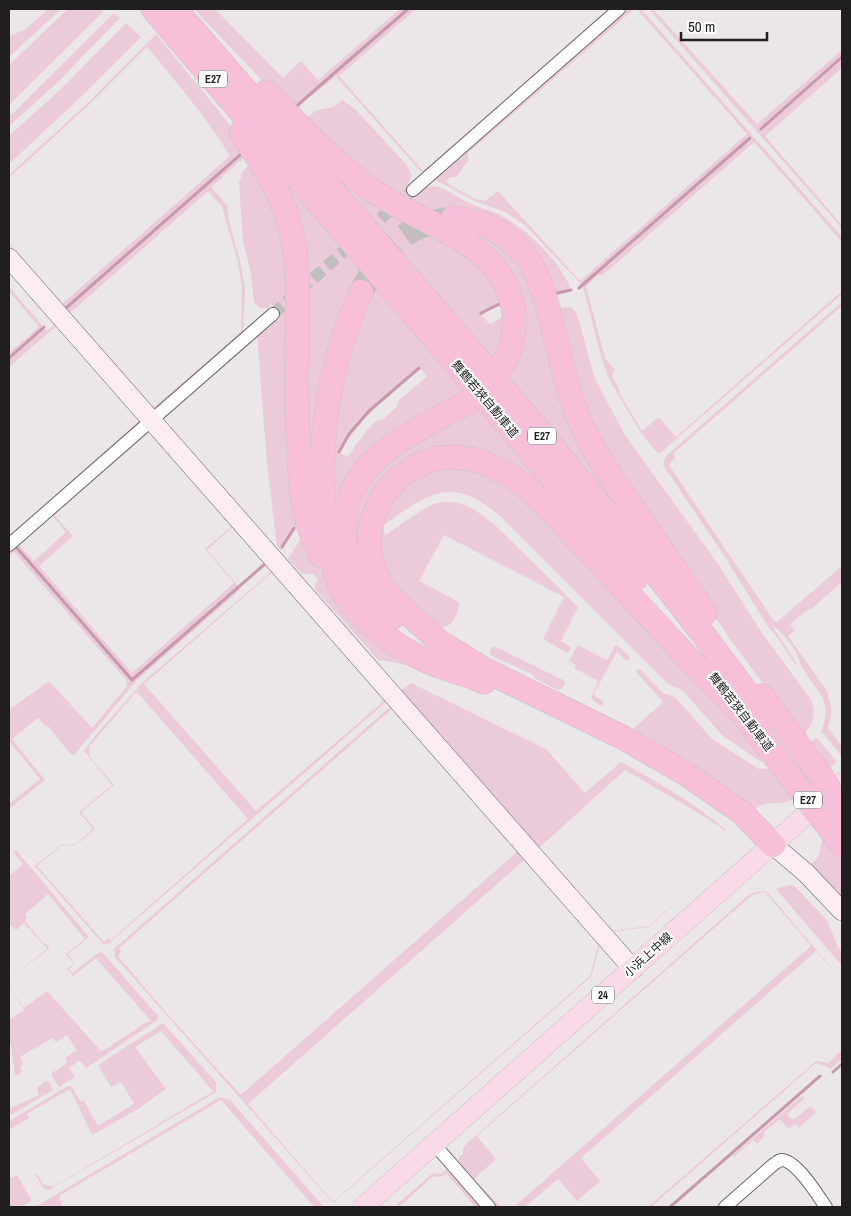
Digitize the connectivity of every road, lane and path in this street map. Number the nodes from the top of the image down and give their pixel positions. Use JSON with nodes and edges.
{"nodes":[{"id":1,"x":140,"y":9,"type":"edge"},
{"id":2,"x":153,"y":9,"type":"edge"},
{"id":3,"x":175,"y":9,"type":"edge"},
{"id":4,"x":184,"y":9,"type":"edge"},
{"id":5,"x":619,"y":9,"type":"edge"},
{"id":6,"x":279,"y":143,"type":"junction"},
{"id":7,"x":413,"y":190,"type":"tunnel mouth"},
{"id":8,"x":453,"y":218,"type":"tunnel mouth"},
{"id":9,"x":9,"y":258,"type":"edge"},
{"id":10,"x":361,"y":292,"type":"tunnel mouth"},
{"id":11,"x":273,"y":314,"type":"tunnel mouth"},
{"id":12,"x":503,"y":365,"type":"dead end"},
{"id":13,"x":468,"y":402,"type":"dead end"},
{"id":14,"x":151,"y":420,"type":"junction"},
{"id":15,"x":9,"y":545,"type":"edge"},
{"id":16,"x":344,"y":593,"type":"junction"},
{"id":17,"x":441,"y":643,"type":"junction"},
{"id":18,"x":746,"y":717,"type":"junction"},
{"id":19,"x":785,"y":746,"type":"junction"},
{"id":20,"x":842,"y":783,"type":"edge"},
{"id":21,"x":842,"y":811,"type":"edge"},
{"id":22,"x":842,"y":818,"type":"edge"},
{"id":23,"x":773,"y":845,"type":"junction"},
{"id":24,"x":842,"y":845,"type":"edge"},
{"id":25,"x":842,"y":911,"type":"edge"},
{"id":26,"x":633,"y":969,"type":"junction"},
{"id":27,"x":434,"y":1144,"type":"junction"},
{"id":28,"x":363,"y":1207,"type":"edge"},
{"id":29,"x":489,"y":1207,"type":"edge"},
{"id":30,"x":725,"y":1207,"type":"edge"},
{"id":31,"x":826,"y":1207,"type":"edge"}],
"edges":[{"from":1,"to":6,"type":"highway"},
{"from":2,"to":6,"type":"highway","name":"舞鶴若狭自動車道","number":"E27"},
{"from":3,"to":6,"type":"highway","name":"舞鶴若狭自動車道","number":"E27"},
{"from":4,"to":6,"type":"highway"},
{"from":5,"to":7,"type":"street"},
{"from":6,"to":12,"type":"highway"},
{"from":6,"to":16,"type":"highway"},
{"from":6,"to":18,"type":"highway","name":"舞鶴若狭自動車道","number":"E27"},
{"from":6,"to":19,"type":"highway","name":"舞鶴若狭自動車道","number":"E27"},
{"from":8,"to":19,"type":"highway"},
{"from":9,"to":14,"type":"street"},
{"from":10,"to":16,"type":"highway"},
{"from":11,"to":14,"type":"street"},
{"from":13,"to":17,"type":"highway"},
{"from":14,"to":15,"type":"street"},
{"from":14,"to":26,"type":"street"},
{"from":16,"to":23,"type":"highway"},
{"from":17,"to":18,"type":"highway"},
{"from":17,"to":23,"type":"highway"},
{"from":18,"to":19,"type":"highway","name":"舞鶴若狭自動車道","number":"E27"},
{"from":19,"to":21,"type":"highway","bridge":true},
{"from":19,"to":22,"type":"highway","name":"舞鶴若狭自動車道","number":"E27"},
{"from":19,"to":24,"type":"highway","name":"舞鶴若狭自動車道","number":"E27","bridge":true},
{"from":20,"to":23,"type":"main road","name":"小浜上中線","number":"24"},
{"from":23,"to":25,"type":"street"},
{"from":23,"to":26,"type":"main road","name":"小浜上中線","number":"24"},
{"from":26,"to":27,"type":"main road","name":"小浜上中線","number":"24"},
{"from":27,"to":28,"type":"main road","name":"小浜上中線","number":"24"},
{"from":27,"to":29,"type":"street"},
{"from":30,"to":31,"type":"street"}]}
